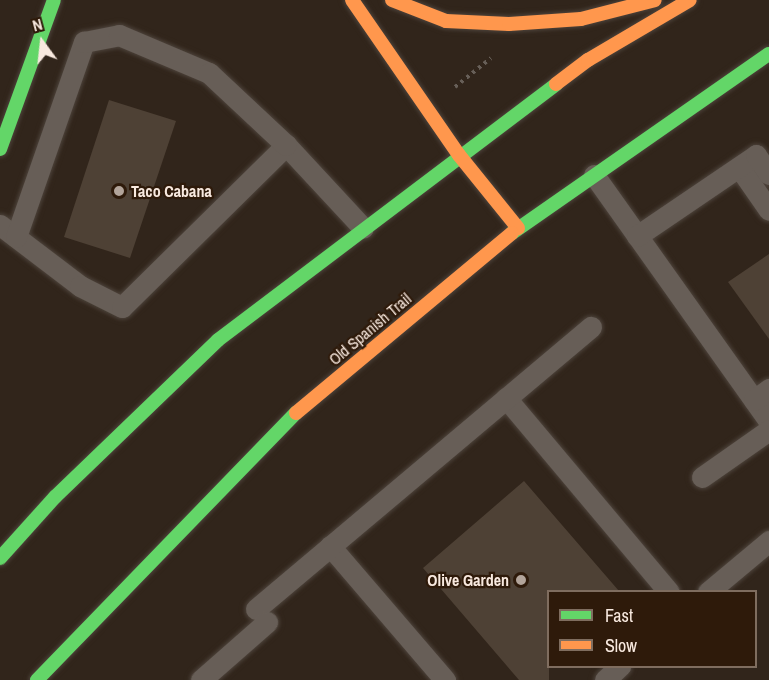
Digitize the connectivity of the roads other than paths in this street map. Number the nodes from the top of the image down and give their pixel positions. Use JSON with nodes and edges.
{"nodes":[{"id":1,"x":54,"y":0,"type":"edge"},
{"id":2,"x":352,"y":0,"type":"edge"},
{"id":3,"x":392,"y":0,"type":"edge"},
{"id":4,"x":655,"y":0,"type":"edge"},
{"id":5,"x":690,"y":0,"type":"edge"},
{"id":6,"x":769,"y":54,"type":"edge"},
{"id":7,"x":286,"y":145,"type":"junction"},
{"id":8,"x":0,"y":149,"type":"edge"},
{"id":9,"x":459,"y":155,"type":"junction"},
{"id":10,"x":739,"y":167,"type":"junction"},
{"id":11,"x":769,"y":174,"type":"edge"},
{"id":12,"x":594,"y":175,"type":"junction"},
{"id":13,"x":769,"y":210,"type":"edge"},
{"id":14,"x":363,"y":228,"type":"junction"},
{"id":15,"x":518,"y":228,"type":"junction"},
{"id":16,"x":8,"y":231,"type":"edge"},
{"id":17,"x":637,"y":236,"type":"junction"},
{"id":18,"x":591,"y":327,"type":"dead end"},
{"id":19,"x":762,"y":395,"type":"edge"},
{"id":20,"x":507,"y":398,"type":"junction"},
{"id":21,"x":769,"y":421,"type":"edge"},
{"id":22,"x":769,"y":430,"type":"edge"},
{"id":23,"x":702,"y":477,"type":"dead end"},
{"id":24,"x":769,"y":541,"type":"edge"},
{"id":25,"x":330,"y":546,"type":"junction"},
{"id":26,"x":0,"y":558,"type":"edge"},
{"id":27,"x":668,"y":590,"type":"edge"},
{"id":28,"x":709,"y":590,"type":"edge"},
{"id":29,"x":618,"y":668,"type":"edge"},
{"id":30,"x":38,"y":680,"type":"edge"},
{"id":31,"x":201,"y":680,"type":"edge"},
{"id":32,"x":445,"y":680,"type":"edge"},
{"id":33,"x":604,"y":680,"type":"edge"}],
"edges":[{"from":1,"to":8,"type":"main road"},
{"from":2,"to":9,"type":"main road"},
{"from":3,"to":4,"type":"main road"},
{"from":5,"to":9,"type":"main road"},
{"from":6,"to":12,"type":"main road","name":"Old Spanish Trail"},
{"from":7,"to":14,"type":"lane"},
{"from":7,"to":16,"type":"lane"},
{"from":7,"to":16,"type":"lane"},
{"from":9,"to":14,"type":"main road"},
{"from":9,"to":15,"type":"main road"},
{"from":10,"to":11,"type":"lane"},
{"from":10,"to":13,"type":"lane"},
{"from":10,"to":17,"type":"lane"},
{"from":12,"to":15,"type":"main road","name":"Old Spanish Trail"},
{"from":12,"to":17,"type":"lane"},
{"from":14,"to":26,"type":"main road"},
{"from":15,"to":30,"type":"main road","name":"Old Spanish Trail"},
{"from":17,"to":19,"type":"lane"},
{"from":18,"to":20,"type":"lane"},
{"from":19,"to":21,"type":"lane"},
{"from":20,"to":25,"type":"lane"},
{"from":20,"to":27,"type":"lane"},
{"from":22,"to":23,"type":"lane"},
{"from":24,"to":28,"type":"lane"},
{"from":25,"to":31,"type":"lane"},
{"from":25,"to":32,"type":"lane"},
{"from":29,"to":33,"type":"lane"}]}
